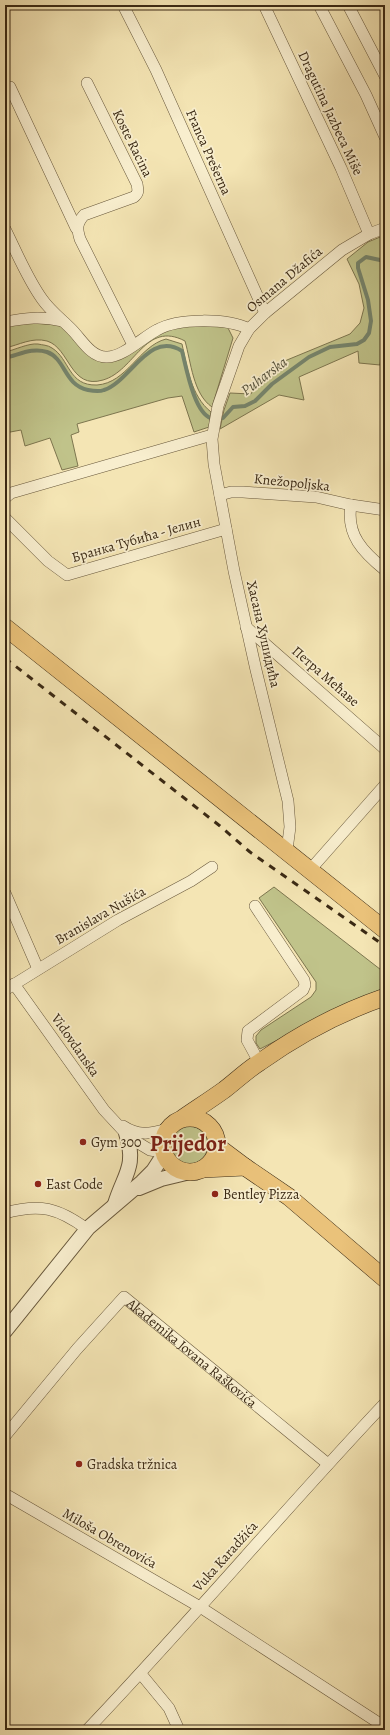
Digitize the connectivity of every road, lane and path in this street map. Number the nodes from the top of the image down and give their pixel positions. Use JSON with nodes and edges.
{"nodes":[{"id":1,"x":124,"y":5,"type":"edge"},
{"id":2,"x":264,"y":5,"type":"edge"},
{"id":3,"x":319,"y":5,"type":"edge"},
{"id":4,"x":348,"y":5,"type":"edge"},
{"id":5,"x":385,"y":76,"type":"edge"},
{"id":6,"x":87,"y":83,"type":"dead end"},
{"id":7,"x":10,"y":87,"type":"dead end"},
{"id":8,"x":385,"y":137,"type":"edge"},
{"id":9,"x":76,"y":228,"type":"junction"},
{"id":10,"x":385,"y":228,"type":"edge"},
{"id":11,"x":5,"y":230,"type":"edge"},
{"id":12,"x":369,"y":234,"type":"junction"},
{"id":13,"x":265,"y":313,"type":"junction"},
{"id":14,"x":62,"y":321,"type":"junction"},
{"id":15,"x":5,"y":322,"type":"edge"},
{"id":16,"x":248,"y":329,"type":"junction"},
{"id":17,"x":134,"y":345,"type":"junction"},
{"id":18,"x":215,"y":422,"type":"joint"},
{"id":19,"x":212,"y":435,"type":"junction"},
{"id":20,"x":220,"y":495,"type":"junction"},
{"id":21,"x":5,"y":498,"type":"edge"},
{"id":22,"x":351,"y":505,"type":"junction"},
{"id":23,"x":385,"y":510,"type":"edge"},
{"id":24,"x":5,"y":518,"type":"edge"},
{"id":25,"x":226,"y":529,"type":"junction"},
{"id":26,"x":385,"y":570,"type":"edge"},
{"id":27,"x":5,"y":627,"type":"edge"},
{"id":28,"x":246,"y":627,"type":"junction"},
{"id":29,"x":385,"y":749,"type":"edge"},
{"id":30,"x":385,"y":785,"type":"edge"},
{"id":31,"x":287,"y":850,"type":"junction"},
{"id":32,"x":212,"y":867,"type":"dead end"},
{"id":33,"x":310,"y":870,"type":"junction"},
{"id":34,"x":5,"y":893,"type":"edge"},
{"id":35,"x":255,"y":906,"type":"dead end"},
{"id":36,"x":385,"y":930,"type":"edge"},
{"id":37,"x":38,"y":969,"type":"junction"},
{"id":38,"x":9,"y":987,"type":"edge"},
{"id":39,"x":385,"y":997,"type":"edge"},
{"id":40,"x":259,"y":1062,"type":"junction"},
{"id":41,"x":222,"y":1091,"type":"junction"},
{"id":42,"x":183,"y":1118,"type":"junction"},
{"id":43,"x":115,"y":1122,"type":"junction"},
{"id":44,"x":167,"y":1129,"type":"junction"},
{"id":45,"x":126,"y":1133,"type":"junction"},
{"id":46,"x":215,"y":1138,"type":"junction"},
{"id":47,"x":163,"y":1153,"type":"junction"},
{"id":48,"x":245,"y":1167,"type":"junction"},
{"id":49,"x":203,"y":1169,"type":"junction"},
{"id":50,"x":186,"y":1172,"type":"junction"},
{"id":51,"x":128,"y":1194,"type":"junction"},
{"id":52,"x":115,"y":1204,"type":"junction"},
{"id":53,"x":5,"y":1213,"type":"edge"},
{"id":54,"x":87,"y":1229,"type":"junction"},
{"id":55,"x":385,"y":1279,"type":"edge"},
{"id":56,"x":5,"y":1331,"type":"edge"},
{"id":57,"x":385,"y":1403,"type":"edge"},
{"id":58,"x":5,"y":1436,"type":"edge"},
{"id":59,"x":328,"y":1464,"type":"junction"},
{"id":60,"x":5,"y":1494,"type":"edge"},
{"id":61,"x":200,"y":1607,"type":"junction"},
{"id":62,"x":141,"y":1674,"type":"junction"},
{"id":63,"x":385,"y":1727,"type":"edge"},
{"id":64,"x":87,"y":1730,"type":"edge"},
{"id":65,"x":179,"y":1730,"type":"edge"}],
"edges":[{"from":1,"to":13,"type":"street","name":"Franca Prešerna"},
{"from":2,"to":12,"type":"street","name":"Dragutina Jazbeca Miše"},
{"from":3,"to":8,"type":"street"},
{"from":4,"to":5,"type":"street"},
{"from":6,"to":9,"type":"street","name":"Koste Racina"},
{"from":7,"to":9,"type":"street"},
{"from":9,"to":17,"type":"street"},
{"from":10,"to":12,"type":"street","name":"Osmana Džafića"},
{"from":11,"to":14,"type":"street"},
{"from":12,"to":13,"type":"street","name":"Osmana Džafića"},
{"from":13,"to":16,"type":"street","name":"Osmana Džafića"},
{"from":14,"to":15,"type":"street"},
{"from":14,"to":17,"type":"street"},
{"from":16,"to":17,"type":"street"},
{"from":16,"to":18,"type":"street","name":"Osmana Džafića"},
{"from":18,"to":19,"type":"street","name":"Хасана Хушидића"},
{"from":19,"to":20,"type":"street","name":"Хасана Хушидића"},
{"from":19,"to":21,"type":"street"},
{"from":20,"to":22,"type":"street","name":"Knežopoljska"},
{"from":20,"to":25,"type":"street","name":"Хасана Хушидића"},
{"from":22,"to":23,"type":"street","name":"Knežopoljska"},
{"from":22,"to":26,"type":"street"},
{"from":24,"to":25,"type":"street","name":"Бранка Тубића - Јелин"},
{"from":25,"to":28,"type":"street","name":"Хасана Хушидића"},
{"from":27,"to":31,"type":"main road"},
{"from":28,"to":29,"type":"street","name":"Петра Мећаве"},
{"from":28,"to":31,"type":"street","name":"Хасана Хушидића"},
{"from":30,"to":33,"type":"street"},
{"from":31,"to":33,"type":"main road"},
{"from":32,"to":37,"type":"street","name":"Branislava Nušića"},
{"from":33,"to":36,"type":"main road"},
{"from":34,"to":37,"type":"street"},
{"from":35,"to":40,"type":"street"},
{"from":37,"to":38,"type":"street","name":"Branislava Nušića"},
{"from":38,"to":43,"type":"street","name":"Vidovdanska"},
{"from":39,"to":40,"type":"main road"},
{"from":40,"to":41,"type":"main road"},
{"from":41,"to":42,"type":"main road"},
{"from":41,"to":46,"type":"main road"},
{"from":42,"to":44,"type":"main road"},
{"from":42,"to":46,"type":"main road"},
{"from":43,"to":44,"type":"street","name":"Vidovdanska"},
{"from":43,"to":45,"type":"street","name":"Vidovdanska"},
{"from":44,"to":47,"type":"main road"},
{"from":45,"to":47,"type":"street","name":"Vidovdanska"},
{"from":45,"to":52,"type":"street"},
{"from":46,"to":48,"type":"main road"},
{"from":46,"to":49,"type":"main road"},
{"from":47,"to":50,"type":"main road"},
{"from":47,"to":51,"type":"street"},
{"from":48,"to":49,"type":"main road"},
{"from":48,"to":55,"type":"main road"},
{"from":49,"to":50,"type":"main road"},
{"from":50,"to":51,"type":"street"},
{"from":51,"to":52,"type":"street"},
{"from":52,"to":54,"type":"street"},
{"from":53,"to":54,"type":"street"},
{"from":54,"to":56,"type":"street"},
{"from":57,"to":59,"type":"street","name":"Vuka Karadžića"},
{"from":58,"to":59,"type":"street","name":"Akademika Jovana Raškovića"},
{"from":59,"to":61,"type":"street","name":"Vuka Karadžića"},
{"from":60,"to":61,"type":"street","name":"Miloša Obrenovića"},
{"from":61,"to":62,"type":"street","name":"Vuka Karadžića"},
{"from":61,"to":63,"type":"street","name":"Miloša Obrenovića"},
{"from":62,"to":64,"type":"street","name":"Vuka Karadžića"},
{"from":62,"to":65,"type":"street"}]}
